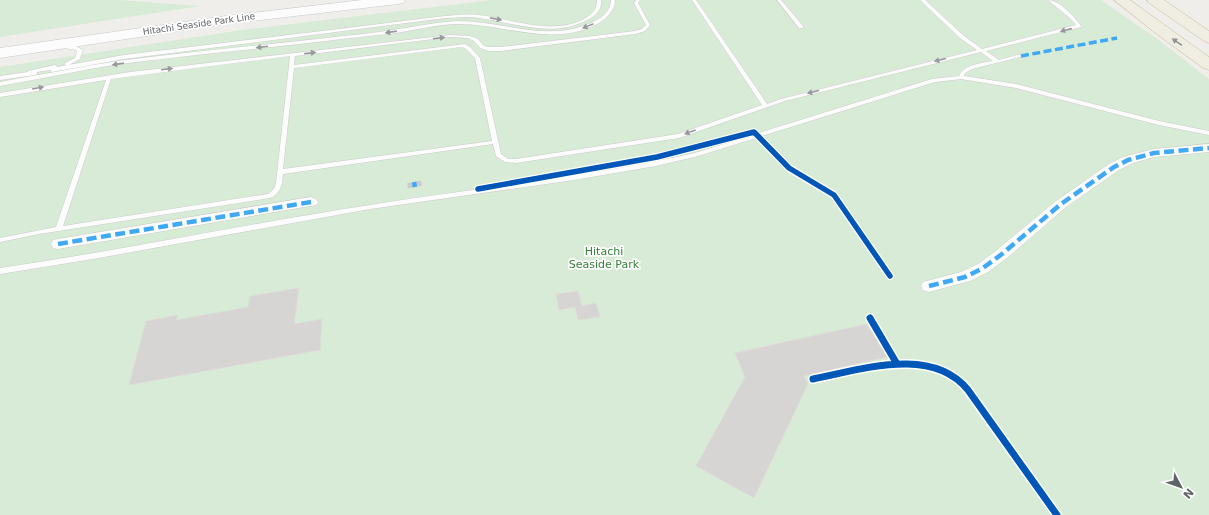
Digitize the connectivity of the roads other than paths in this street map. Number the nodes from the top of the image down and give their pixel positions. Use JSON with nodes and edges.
{"nodes":[{"id":1,"x":309,"y":0,"type":"edge"},
{"id":2,"x":398,"y":0,"type":"edge"},
{"id":3,"x":599,"y":0,"type":"edge"},
{"id":4,"x":613,"y":0,"type":"edge"},
{"id":5,"x":638,"y":0,"type":"edge"},
{"id":6,"x":694,"y":0,"type":"edge"},
{"id":7,"x":779,"y":0,"type":"edge"},
{"id":8,"x":922,"y":0,"type":"edge"},
{"id":9,"x":1050,"y":0,"type":"edge"},
{"id":10,"x":1121,"y":0,"type":"edge"},
{"id":11,"x":1154,"y":0,"type":"edge"},
{"id":12,"x":1175,"y":0,"type":"edge"},
{"id":13,"x":476,"y":16,"type":"junction"},
{"id":14,"x":469,"y":23,"type":"junction"},
{"id":15,"x":1209,"y":23,"type":"edge"},
{"id":16,"x":801,"y":27,"type":"dead end"},
{"id":17,"x":465,"y":36,"type":"junction"},
{"id":18,"x":1209,"y":38,"type":"edge"},
{"id":19,"x":0,"y":43,"type":"edge"},
{"id":20,"x":482,"y":47,"type":"junction"},
{"id":21,"x":468,"y":48,"type":"junction"},
{"id":22,"x":28,"y":49,"type":"junction"},
{"id":23,"x":982,"y":49,"type":"junction"},
{"id":24,"x":0,"y":53,"type":"edge"},
{"id":25,"x":293,"y":55,"type":"junction"},
{"id":26,"x":1021,"y":56,"type":"dead end"},
{"id":27,"x":477,"y":58,"type":"junction"},
{"id":28,"x":997,"y":61,"type":"junction"},
{"id":29,"x":1209,"y":65,"type":"edge"},
{"id":30,"x":291,"y":67,"type":"junction"},
{"id":31,"x":961,"y":76,"type":"junction"},
{"id":32,"x":10,"y":77,"type":"junction"},
{"id":33,"x":109,"y":77,"type":"junction"},
{"id":34,"x":0,"y":78,"type":"edge"},
{"id":35,"x":0,"y":84,"type":"edge"},
{"id":36,"x":0,"y":95,"type":"edge"},
{"id":37,"x":765,"y":105,"type":"junction"},
{"id":38,"x":1209,"y":133,"type":"edge"},
{"id":39,"x":495,"y":142,"type":"junction"},
{"id":40,"x":1209,"y":148,"type":"edge"},
{"id":41,"x":280,"y":172,"type":"junction"},
{"id":42,"x":311,"y":202,"type":"dead end"},
{"id":43,"x":58,"y":229,"type":"junction"},
{"id":44,"x":0,"y":240,"type":"edge"},
{"id":45,"x":58,"y":244,"type":"dead end"},
{"id":46,"x":0,"y":271,"type":"edge"},
{"id":47,"x":929,"y":286,"type":"dead end"}],
"edges":[{"from":1,"to":19,"type":"main road","name":"Hitachi Seaside Park Line"},
{"from":2,"to":22,"type":"main road","name":"Hitachi Seaside Park Line"},
{"from":13,"to":3,"type":"lane","one_way":true},
{"from":4,"to":14,"type":"lane","one_way":true},
{"from":5,"to":20,"type":"lane"},
{"from":6,"to":37,"type":"lane"},
{"from":7,"to":16,"type":"lane"},
{"from":8,"to":23,"type":"lane"},
{"from":9,"to":23,"type":"lane","one_way":true},
{"from":29,"to":10,"type":"highway","one_way":true},
{"from":11,"to":18,"type":"highway"},
{"from":12,"to":15,"type":"highway"},
{"from":13,"to":14,"type":"lane"},
{"from":13,"to":32,"type":"lane"},
{"from":14,"to":17,"type":"lane"},
{"from":14,"to":35,"type":"lane","one_way":true},
{"from":17,"to":20,"type":"lane"},
{"from":17,"to":21,"type":"lane"},
{"from":25,"to":17,"type":"lane","one_way":true},
{"from":20,"to":27,"type":"lane"},
{"from":21,"to":27,"type":"lane"},
{"from":21,"to":30,"type":"lane"},
{"from":22,"to":24,"type":"main road","name":"Hitachi Seaside Park Line"},
{"from":22,"to":32,"type":"lane"},
{"from":23,"to":28,"type":"lane"},
{"from":23,"to":37,"type":"lane","one_way":true},
{"from":25,"to":30,"type":"lane"},
{"from":33,"to":25,"type":"lane","one_way":true},
{"from":26,"to":28,"type":"lane"},
{"from":27,"to":39,"type":"lane"},
{"from":28,"to":31,"type":"lane"},
{"from":30,"to":41,"type":"lane"},
{"from":31,"to":38,"type":"lane"},
{"from":31,"to":46,"type":"lane"},
{"from":32,"to":34,"type":"lane"},
{"from":36,"to":33,"type":"lane","one_way":true},
{"from":33,"to":43,"type":"lane"},
{"from":37,"to":39,"type":"lane","one_way":true},
{"from":39,"to":41,"type":"lane"},
{"from":40,"to":47,"type":"street"},
{"from":41,"to":43,"type":"lane"},
{"from":42,"to":45,"type":"street"},
{"from":43,"to":44,"type":"lane"}]}
